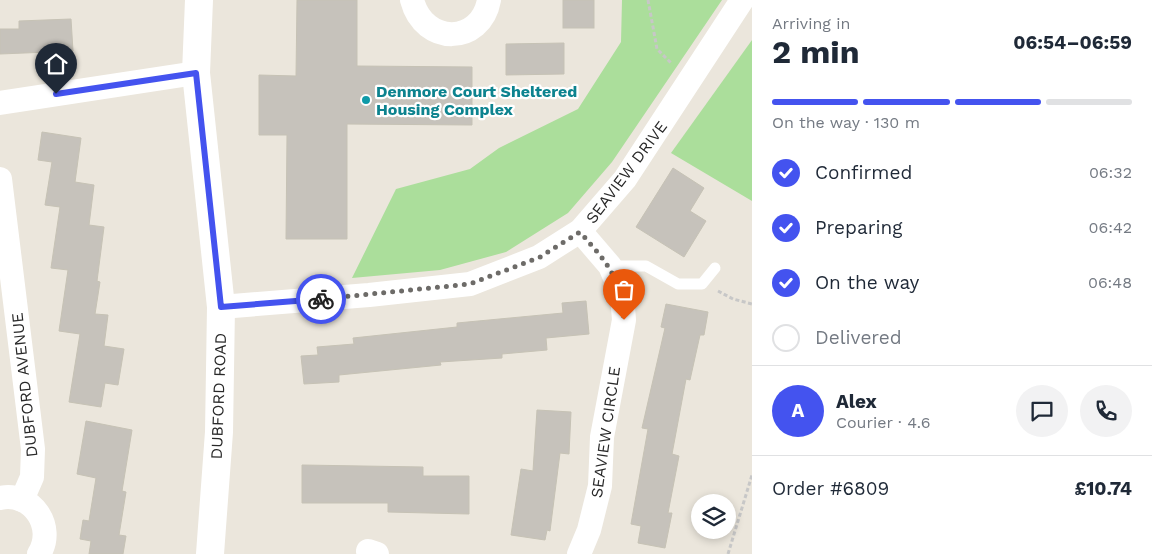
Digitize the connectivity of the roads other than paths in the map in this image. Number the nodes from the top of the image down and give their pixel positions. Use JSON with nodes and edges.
{"nodes":[{"id":1,"x":198,"y":0,"type":"edge"},
{"id":2,"x":412,"y":0,"type":"edge"},
{"id":3,"x":489,"y":0,"type":"edge"},
{"id":4,"x":742,"y":0,"type":"edge"},
{"id":5,"x":196,"y":73,"type":"junction"},
{"id":6,"x":0,"y":103,"type":"edge"},
{"id":7,"x":0,"y":179,"type":"edge"},
{"id":8,"x":580,"y":232,"type":"junction"},
{"id":9,"x":610,"y":266,"type":"junction"},
{"id":10,"x":715,"y":268,"type":"dead end"},
{"id":11,"x":221,"y":307,"type":"junction"},
{"id":12,"x":11,"y":499,"type":"edge"},
{"id":13,"x":39,"y":554,"type":"edge"},
{"id":14,"x":210,"y":554,"type":"edge"},
{"id":15,"x":579,"y":554,"type":"edge"}],
"edges":[{"from":1,"to":5,"type":"street","name":"DUBFORD ROAD"},
{"from":2,"to":3,"type":"street"},
{"from":4,"to":8,"type":"street","name":"SEAVIEW DRIVE"},
{"from":5,"to":6,"type":"street"},
{"from":5,"to":11,"type":"street","name":"DUBFORD ROAD"},
{"from":7,"to":12,"type":"street","name":"DUBFORD AVENUE"},
{"from":8,"to":9,"type":"street","name":"SEAVIEW CIRCLE"},
{"from":8,"to":11,"type":"street","name":"SEAVIEW DRIVE"},
{"from":9,"to":10,"type":"lane"},
{"from":9,"to":15,"type":"street","name":"SEAVIEW CIRCLE"},
{"from":11,"to":14,"type":"street","name":"DUBFORD ROAD"},
{"from":12,"to":13,"type":"street","name":"DUBFORD AVENUE"}]}
